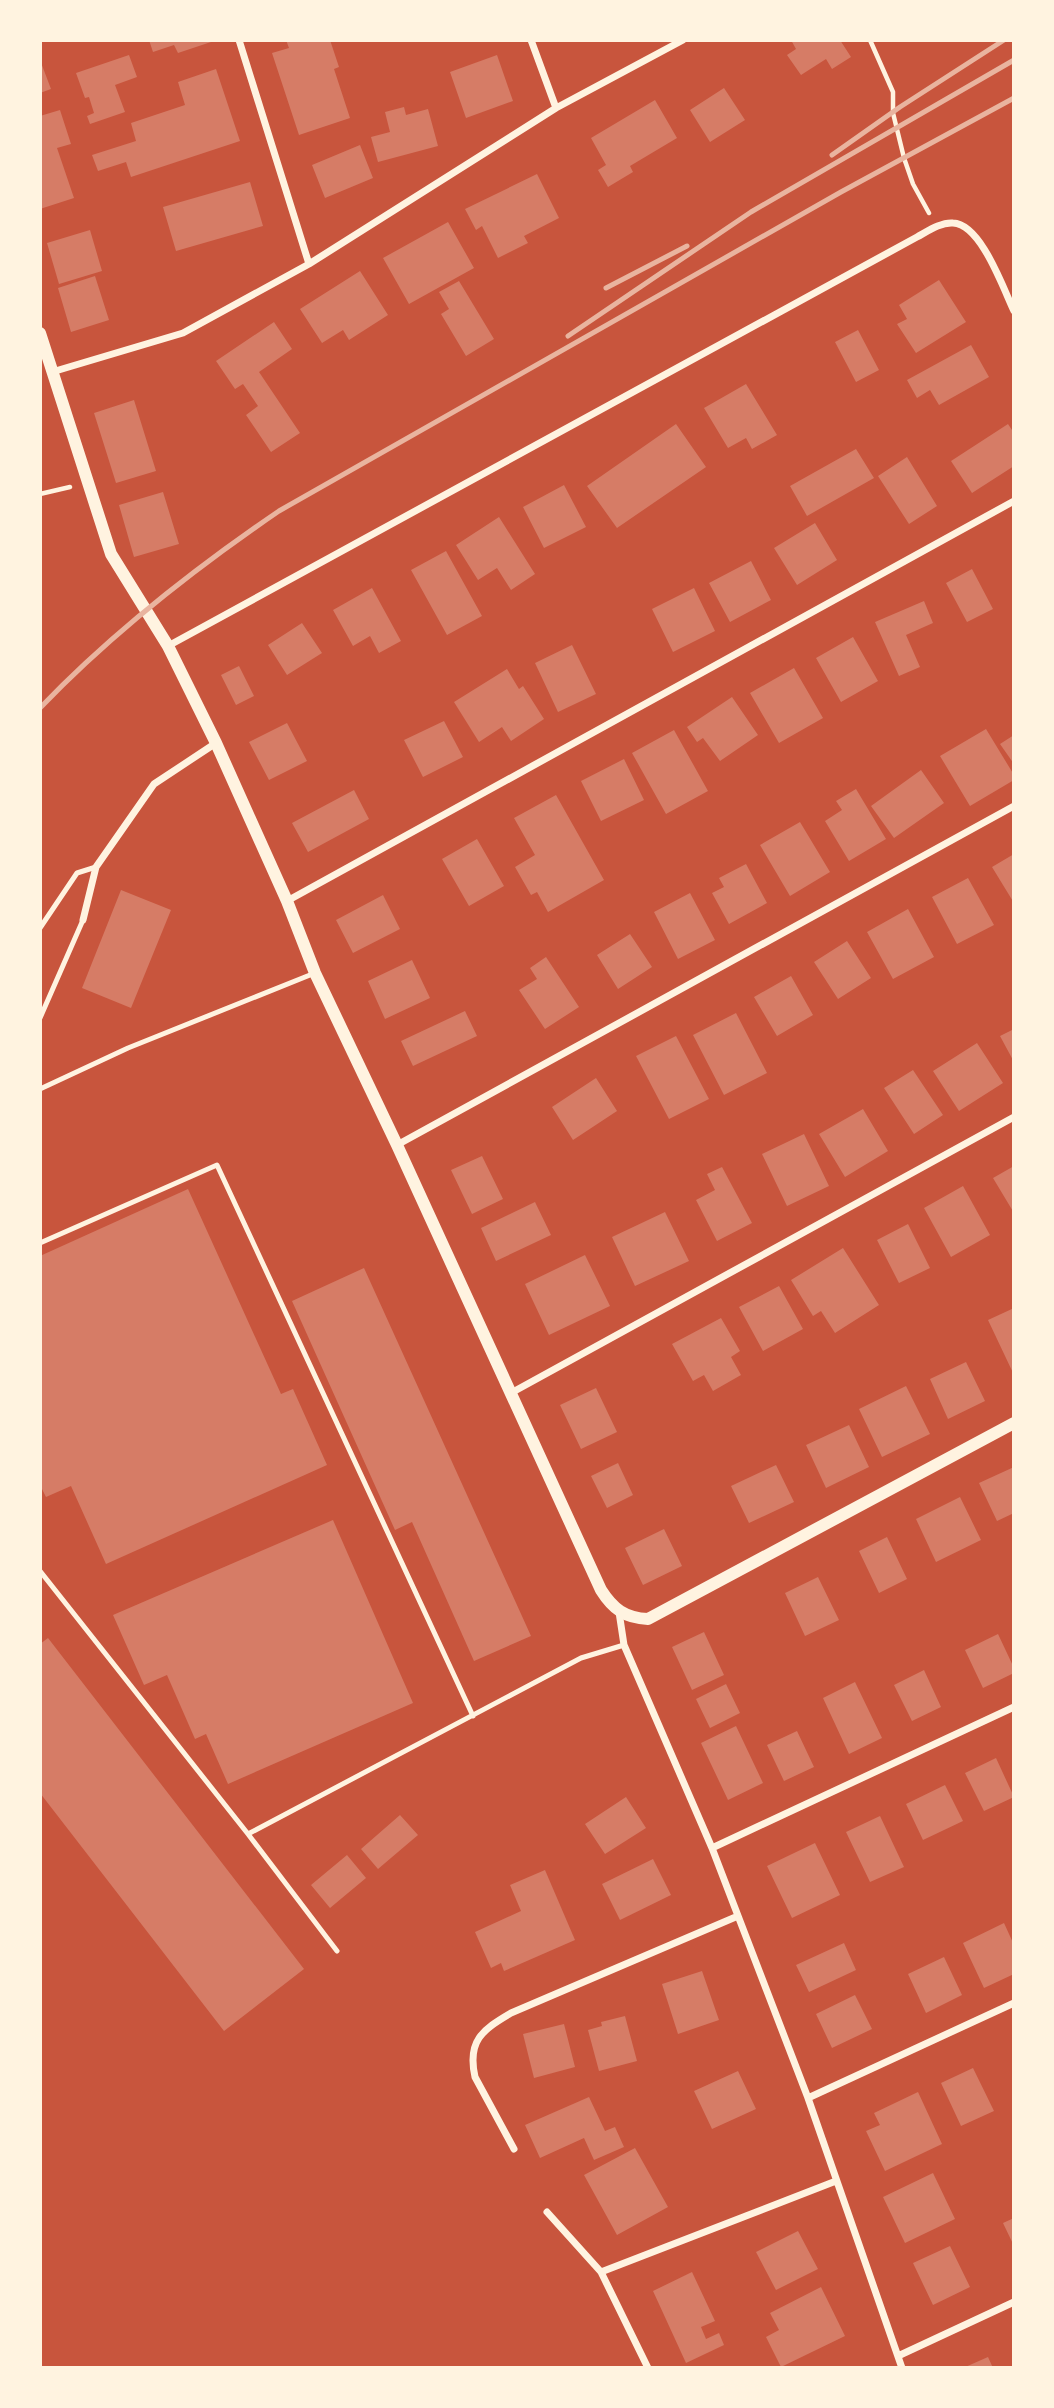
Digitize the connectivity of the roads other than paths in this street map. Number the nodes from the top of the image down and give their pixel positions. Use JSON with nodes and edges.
{"nodes":[{"id":1,"x":239,"y":40,"type":"edge"},
{"id":2,"x":531,"y":40,"type":"edge"},
{"id":3,"x":683,"y":40,"type":"edge"},
{"id":4,"x":556,"y":108,"type":"junction"},
{"id":5,"x":309,"y":264,"type":"junction"},
{"id":6,"x":1014,"y":311,"type":"edge"},
{"id":7,"x":40,"y":333,"type":"edge"},
{"id":8,"x":52,"y":372,"type":"junction"},
{"id":9,"x":1014,"y":501,"type":"edge"},
{"id":10,"x":168,"y":646,"type":"junction"},
{"id":11,"x":216,"y":743,"type":"junction"},
{"id":12,"x":1014,"y":806,"type":"edge"},
{"id":13,"x":96,"y":867,"type":"junction"},
{"id":14,"x":287,"y":901,"type":"junction"},
{"id":15,"x":83,"y":920,"type":"joint"},
{"id":16,"x":40,"y":928,"type":"edge"},
{"id":17,"x":315,"y":973,"type":"junction"},
{"id":18,"x":40,"y":1018,"type":"edge"},
{"id":19,"x":40,"y":1089,"type":"edge"},
{"id":20,"x":1014,"y":1117,"type":"edge"},
{"id":21,"x":397,"y":1145,"type":"junction"},
{"id":22,"x":40,"y":1243,"type":"edge"},
{"id":23,"x":510,"y":1393,"type":"junction"},
{"id":24,"x":1014,"y":1423,"type":"edge"},
{"id":25,"x":40,"y":1572,"type":"edge"},
{"id":26,"x":620,"y":1612,"type":"junction"},
{"id":27,"x":624,"y":1645,"type":"junction"},
{"id":28,"x":1014,"y":1707,"type":"edge"},
{"id":29,"x":473,"y":1716,"type":"junction"},
{"id":30,"x":248,"y":1835,"type":"junction"},
{"id":31,"x":712,"y":1848,"type":"junction"},
{"id":32,"x":738,"y":1916,"type":"junction"},
{"id":33,"x":337,"y":1951,"type":"dead end"},
{"id":34,"x":1014,"y":2003,"type":"edge"},
{"id":35,"x":808,"y":2098,"type":"junction"},
{"id":36,"x":514,"y":2149,"type":"dead end"},
{"id":37,"x":836,"y":2181,"type":"junction"},
{"id":38,"x":547,"y":2211,"type":"dead end"},
{"id":39,"x":601,"y":2272,"type":"junction"},
{"id":40,"x":1014,"y":2302,"type":"edge"},
{"id":41,"x":898,"y":2356,"type":"junction"},
{"id":42,"x":648,"y":2368,"type":"edge"},
{"id":43,"x":902,"y":2368,"type":"edge"}],
"edges":[{"from":1,"to":5,"type":"street"},
{"from":2,"to":4,"type":"street"},
{"from":3,"to":4,"type":"street"},
{"from":4,"to":5,"type":"street"},
{"from":5,"to":8,"type":"street"},
{"from":6,"to":10,"type":"street"},
{"from":7,"to":8,"type":"street"},
{"from":8,"to":10,"type":"street"},
{"from":9,"to":14,"type":"street"},
{"from":10,"to":11,"type":"street"},
{"from":11,"to":13,"type":"street"},
{"from":11,"to":14,"type":"street"},
{"from":12,"to":21,"type":"street"},
{"from":13,"to":15,"type":"street"},
{"from":13,"to":16,"type":"lane"},
{"from":14,"to":17,"type":"street"},
{"from":15,"to":18,"type":"lane"},
{"from":17,"to":19,"type":"lane"},
{"from":17,"to":21,"type":"street"},
{"from":20,"to":23,"type":"street"},
{"from":21,"to":23,"type":"street"},
{"from":22,"to":29,"type":"lane"},
{"from":23,"to":26,"type":"street"},
{"from":24,"to":26,"type":"street"},
{"from":25,"to":30,"type":"lane"},
{"from":26,"to":27,"type":"street"},
{"from":27,"to":29,"type":"lane"},
{"from":27,"to":31,"type":"street"},
{"from":28,"to":31,"type":"street"},
{"from":29,"to":30,"type":"lane"},
{"from":30,"to":33,"type":"lane"},
{"from":31,"to":32,"type":"street"},
{"from":32,"to":35,"type":"street"},
{"from":32,"to":36,"type":"street"},
{"from":34,"to":35,"type":"street"},
{"from":35,"to":37,"type":"street"},
{"from":37,"to":39,"type":"street"},
{"from":37,"to":41,"type":"street"},
{"from":38,"to":39,"type":"street"},
{"from":39,"to":42,"type":"street"},
{"from":40,"to":41,"type":"street"},
{"from":41,"to":43,"type":"street"}]}
